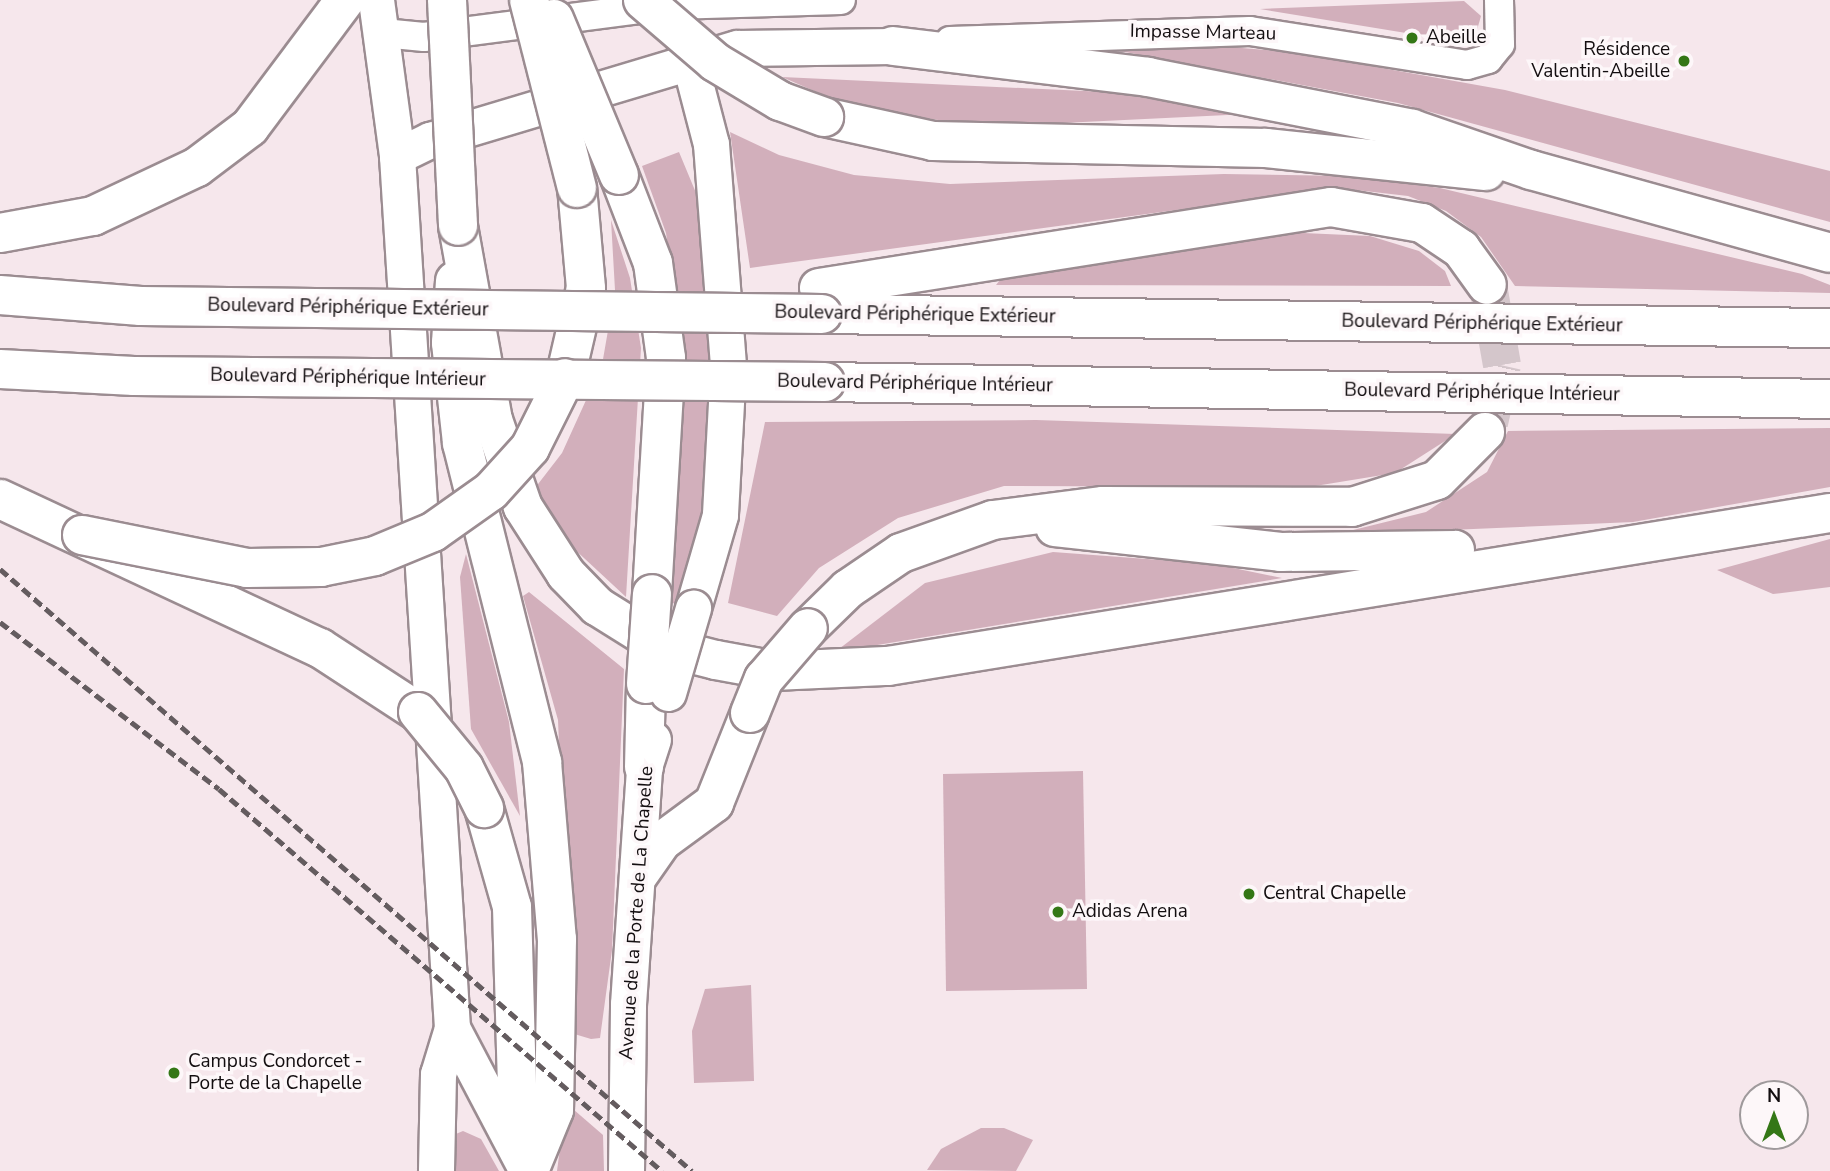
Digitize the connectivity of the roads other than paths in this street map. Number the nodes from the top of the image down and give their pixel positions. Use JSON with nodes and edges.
{"nodes":[{"id":1,"x":345,"y":0,"type":"edge"},
{"id":2,"x":447,"y":0,"type":"edge"},
{"id":3,"x":529,"y":0,"type":"edge"},
{"id":4,"x":546,"y":0,"type":"edge"},
{"id":5,"x":841,"y":0,"type":"edge"},
{"id":6,"x":1499,"y":0,"type":"edge"},
{"id":7,"x":662,"y":2,"type":"edge"},
{"id":8,"x":380,"y":17,"type":"edge"},
{"id":9,"x":893,"y":46,"type":"junction"},
{"id":10,"x":695,"y":65,"type":"junction"},
{"id":11,"x":397,"y":156,"type":"junction"},
{"id":12,"x":1531,"y":170,"type":"junction"},
{"id":13,"x":458,"y":226,"type":"junction"},
{"id":14,"x":0,"y":233,"type":"edge"},
{"id":15,"x":1830,"y":253,"type":"edge"},
{"id":16,"x":1487,"y":285,"type":"tunnel mouth"},
{"id":17,"x":0,"y":295,"type":"edge"},
{"id":18,"x":820,"y":301,"type":"junction"},
{"id":19,"x":1830,"y":328,"type":"edge"},
{"id":20,"x":0,"y":369,"type":"edge"},
{"id":21,"x":1830,"y":400,"type":"edge"},
{"id":22,"x":1485,"y":432,"type":"tunnel mouth"},
{"id":23,"x":0,"y":499,"type":"edge"},
{"id":24,"x":1830,"y":513,"type":"edge"},
{"id":25,"x":993,"y":520,"type":"junction"},
{"id":26,"x":82,"y":536,"type":"junction"},
{"id":27,"x":1665,"y":538,"type":"junction"},
{"id":28,"x":657,"y":689,"type":"junction"},
{"id":29,"x":643,"y":767,"type":"joint"},
{"id":30,"x":639,"y":874,"type":"junction"},
{"id":31,"x":452,"y":1028,"type":"junction"},
{"id":32,"x":436,"y":1171,"type":"edge"},
{"id":33,"x":528,"y":1171,"type":"edge"},
{"id":34,"x":626,"y":1171,"type":"edge"}],
"edges":[{"from":1,"to":14,"type":"highway"},
{"from":2,"to":13,"type":"highway","bridge":true},
{"from":3,"to":26,"type":"highway","bridge":true},
{"from":4,"to":28,"type":"highway","bridge":true},
{"from":5,"to":7,"type":"street"},
{"from":6,"to":9,"type":"street","name":"Impasse Marteau"},
{"from":7,"to":8,"type":"street"},
{"from":7,"to":10,"type":"main road"},
{"from":7,"to":12,"type":"highway","bridge":true},
{"from":8,"to":11,"type":"main road"},
{"from":9,"to":10,"type":"main road"},
{"from":9,"to":12,"type":"highway"},
{"from":10,"to":11,"type":"main road"},
{"from":10,"to":28,"type":"main road","bridge":true},
{"from":11,"to":31,"type":"main road"},
{"from":12,"to":15,"type":"highway"},
{"from":13,"to":27,"type":"highway"},
{"from":13,"to":33,"type":"highway"},
{"from":16,"to":18,"type":"highway"},
{"from":17,"to":18,"type":"highway","name":"Boulevard Périphérique Extérieur","bridge":true},
{"from":18,"to":19,"type":"highway","name":"Boulevard Périphérique Extérieur"},
{"from":20,"to":21,"type":"highway","name":"Boulevard Périphérique Intérieur","bridge":true},
{"from":22,"to":25,"type":"highway"},
{"from":23,"to":26,"type":"highway"},
{"from":24,"to":27,"type":"highway"},
{"from":25,"to":27,"type":"highway"},
{"from":25,"to":30,"type":"highway","bridge":true},
{"from":26,"to":33,"type":"highway","bridge":true},
{"from":28,"to":29,"type":"highway"},
{"from":29,"to":30,"type":"main road","name":"Avenue de la Porte de La Chapelle"},
{"from":30,"to":34,"type":"main road","name":"Avenue de la Porte de La Chapelle"},
{"from":31,"to":32,"type":"main road"},
{"from":31,"to":33,"type":"main road"}]}
